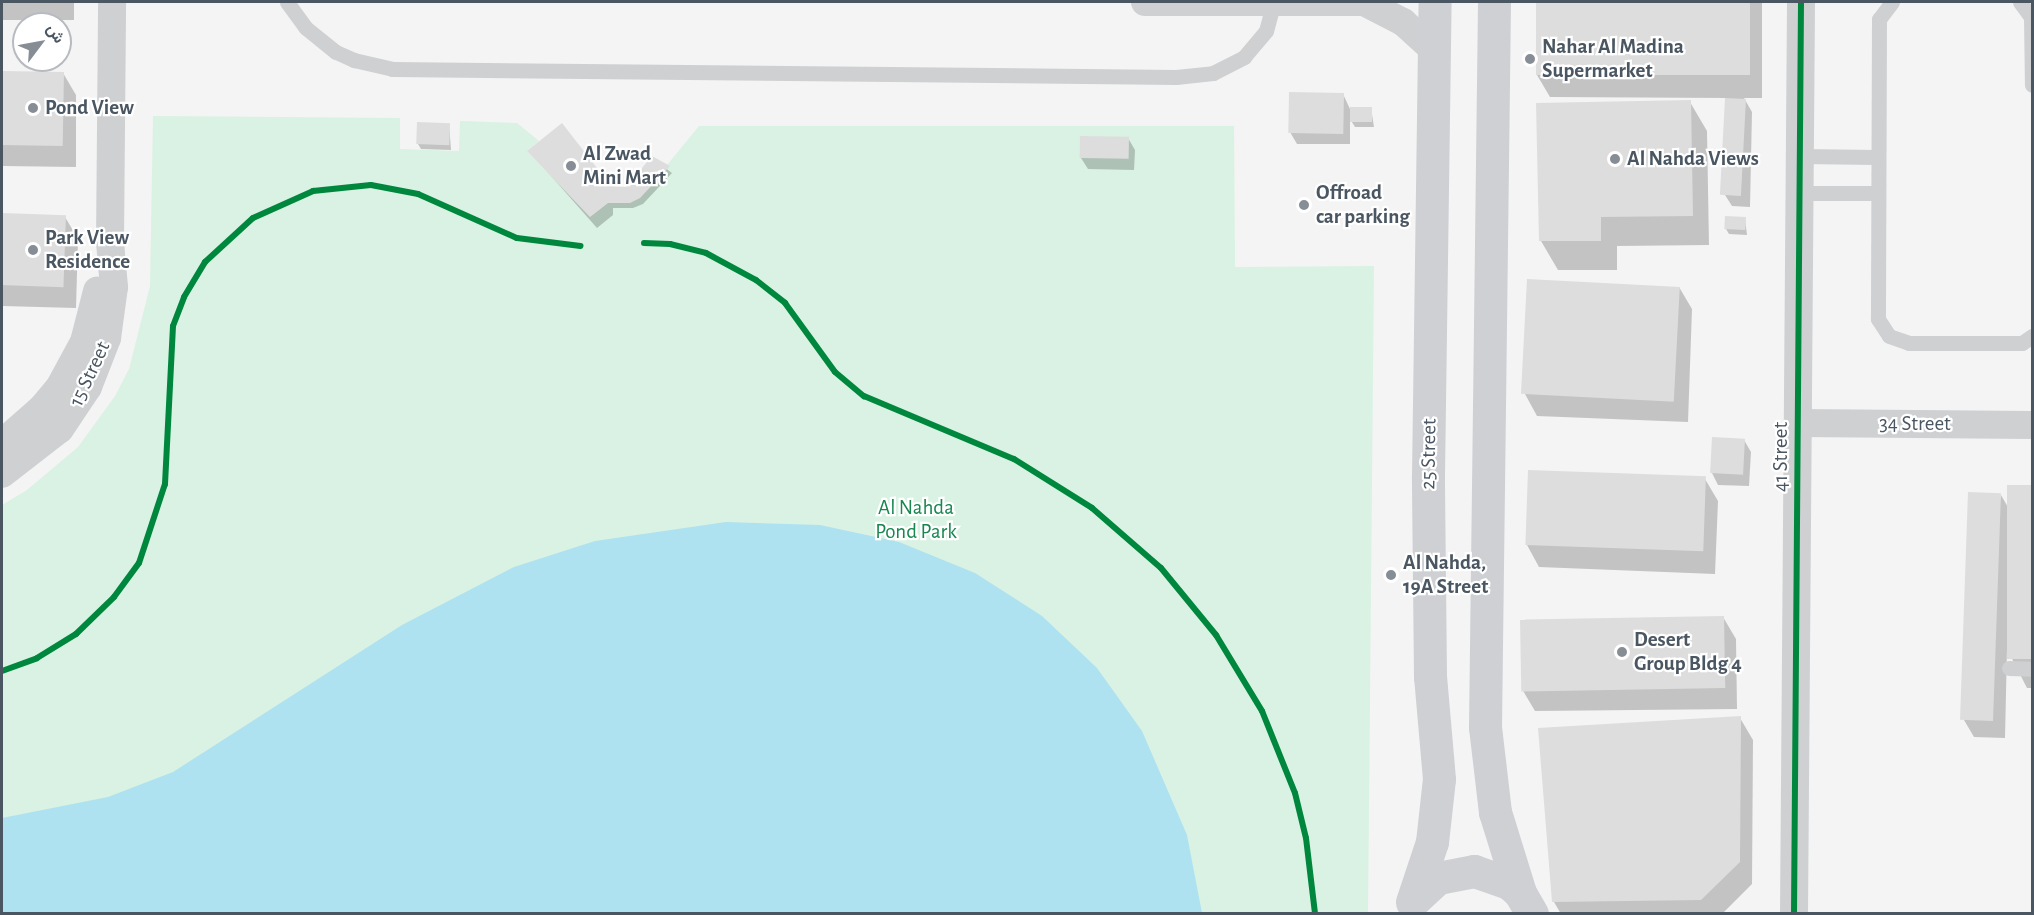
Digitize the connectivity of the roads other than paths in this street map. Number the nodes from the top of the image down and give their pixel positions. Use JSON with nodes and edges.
{"nodes":[{"id":1,"x":112,"y":2,"type":"edge"},
{"id":2,"x":287,"y":2,"type":"edge"},
{"id":3,"x":1146,"y":2,"type":"edge"},
{"id":4,"x":1274,"y":2,"type":"edge"},
{"id":5,"x":1369,"y":2,"type":"edge"},
{"id":6,"x":1435,"y":2,"type":"edge"},
{"id":7,"x":1494,"y":2,"type":"edge"},
{"id":8,"x":1801,"y":2,"type":"edge"},
{"id":9,"x":1892,"y":2,"type":"edge"},
{"id":10,"x":2019,"y":2,"type":"edge"},
{"id":11,"x":1435,"y":51,"type":"junction"},
{"id":12,"x":2032,"y":85,"type":"edge"},
{"id":13,"x":1800,"y":156,"type":"junction"},
{"id":14,"x":1876,"y":157,"type":"junction"},
{"id":15,"x":1800,"y":193,"type":"junction"},
{"id":16,"x":1875,"y":193,"type":"junction"},
{"id":17,"x":110,"y":242,"type":"junction"},
{"id":18,"x":2032,"y":336,"type":"edge"},
{"id":19,"x":1798,"y":423,"type":"junction"},
{"id":20,"x":2032,"y":425,"type":"edge"},
{"id":21,"x":2,"y":443,"type":"edge"},
{"id":22,"x":2,"y":474,"type":"edge"},
{"id":23,"x":2009,"y":668,"type":"dead end"},
{"id":24,"x":2032,"y":669,"type":"edge"},
{"id":25,"x":1532,"y":906,"type":"edge"},
{"id":26,"x":1409,"y":908,"type":"edge"},
{"id":27,"x":1794,"y":914,"type":"edge"}],
"edges":[{"from":1,"to":17,"type":"street","name":"15 Street"},
{"from":2,"to":4,"type":"lane"},
{"from":3,"to":4,"type":"street"},
{"from":4,"to":5,"type":"street"},
{"from":5,"to":11,"type":"street"},
{"from":6,"to":11,"type":"street","name":"25 Street"},
{"from":7,"to":25,"type":"street"},
{"from":8,"to":13,"type":"street","name":"41 Street"},
{"from":9,"to":14,"type":"lane"},
{"from":10,"to":12,"type":"lane"},
{"from":11,"to":26,"type":"street","name":"25 Street"},
{"from":13,"to":14,"type":"lane"},
{"from":13,"to":15,"type":"street","name":"41 Street"},
{"from":14,"to":16,"type":"lane"},
{"from":15,"to":16,"type":"lane"},
{"from":15,"to":19,"type":"street","name":"41 Street"},
{"from":16,"to":18,"type":"lane"},
{"from":17,"to":21,"type":"street","name":"15 Street"},
{"from":17,"to":22,"type":"street","name":"15 Street"},
{"from":19,"to":20,"type":"street","name":"34 Street"},
{"from":19,"to":27,"type":"street","name":"41 Street"},
{"from":23,"to":24,"type":"lane"},
{"from":25,"to":26,"type":"street"}]}
